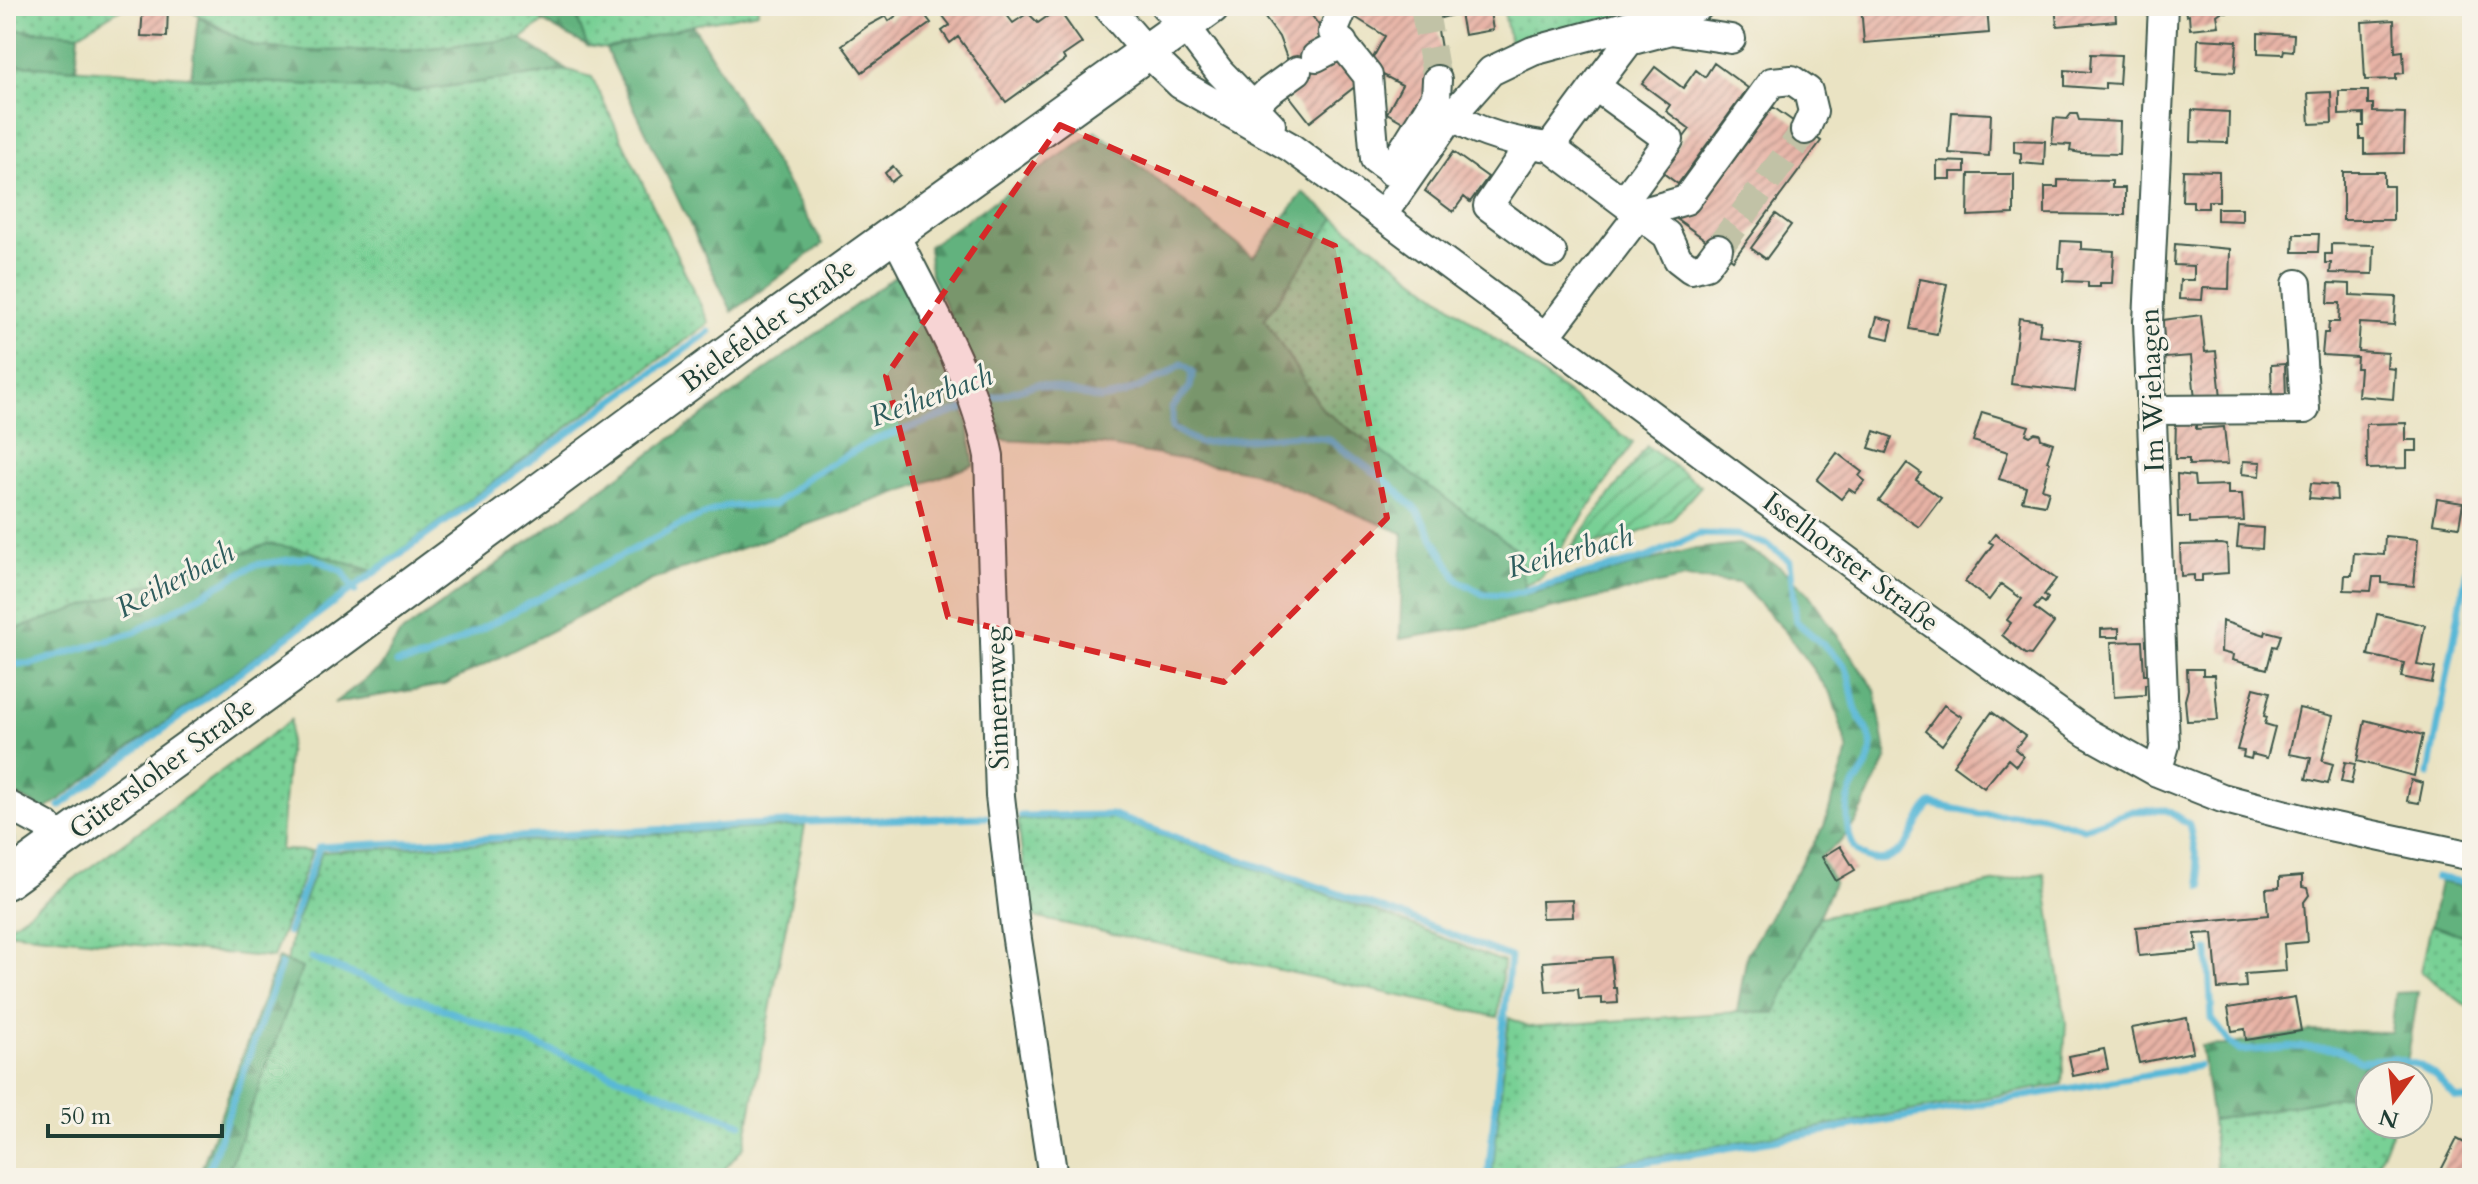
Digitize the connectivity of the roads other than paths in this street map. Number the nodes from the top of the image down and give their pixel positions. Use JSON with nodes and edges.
{"nodes":[{"id":1,"x":1107,"y":6,"type":"edge"},
{"id":2,"x":1344,"y":6,"type":"edge"},
{"id":3,"x":1699,"y":6,"type":"edge"},
{"id":4,"x":2163,"y":6,"type":"edge"},
{"id":5,"x":1187,"y":13,"type":"edge"},
{"id":6,"x":1731,"y":39,"type":"dead end"},
{"id":7,"x":1343,"y":43,"type":"junction"},
{"id":8,"x":1148,"y":53,"type":"junction"},
{"id":9,"x":1437,"y":80,"type":"tunnel mouth"},
{"id":10,"x":1595,"y":86,"type":"junction"},
{"id":11,"x":1247,"y":112,"type":"junction"},
{"id":12,"x":1452,"y":115,"type":"junction"},
{"id":13,"x":1805,"y":130,"type":"tunnel mouth"},
{"id":14,"x":1540,"y":147,"type":"junction"},
{"id":15,"x":1398,"y":176,"type":"junction"},
{"id":16,"x":1632,"y":207,"type":"junction"},
{"id":17,"x":1383,"y":214,"type":"junction"},
{"id":18,"x":895,"y":235,"type":"junction"},
{"id":19,"x":1718,"y":249,"type":"tunnel mouth"},
{"id":20,"x":1552,"y":253,"type":"dead end"},
{"id":21,"x":2297,"y":284,"type":"dead end"},
{"id":22,"x":1546,"y":336,"type":"junction"},
{"id":23,"x":2153,"y":410,"type":"junction"},
{"id":24,"x":318,"y":655,"type":"joint"},
{"id":25,"x":2157,"y":772,"type":"junction"},
{"id":26,"x":6,"y":804,"type":"edge"},
{"id":27,"x":60,"y":842,"type":"junction"},
{"id":28,"x":2472,"y":856,"type":"edge"},
{"id":29,"x":6,"y":881,"type":"edge"},
{"id":30,"x":1053,"y":1178,"type":"edge"}],
"edges":[{"from":1,"to":8,"type":"street","name":"Isselhorster Straße"},
{"from":2,"to":7,"type":"street"},
{"from":3,"to":12,"type":"street"},
{"from":4,"to":23,"type":"street","name":"Im Wiehagen"},
{"from":5,"to":8,"type":"main road","name":"Bielefelder Straße"},
{"from":5,"to":11,"type":"street","name":"Isselhorster Straße"},
{"from":6,"to":10,"type":"street"},
{"from":7,"to":11,"type":"street"},
{"from":7,"to":15,"type":"street"},
{"from":8,"to":11,"type":"street","name":"Isselhorster Straße"},
{"from":8,"to":18,"type":"main road","name":"Bielefelder Straße"},
{"from":9,"to":15,"type":"street"},
{"from":10,"to":14,"type":"street"},
{"from":10,"to":16,"type":"street"},
{"from":11,"to":17,"type":"street","name":"Isselhorster Straße"},
{"from":12,"to":14,"type":"street"},
{"from":12,"to":15,"type":"street"},
{"from":13,"to":16,"type":"street"},
{"from":14,"to":16,"type":"street"},
{"from":14,"to":20,"type":"street"},
{"from":15,"to":17,"type":"street"},
{"from":16,"to":19,"type":"street"},
{"from":16,"to":22,"type":"street"},
{"from":17,"to":22,"type":"street","name":"Isselhorster Straße"},
{"from":18,"to":24,"type":"main road","name":"Bielefelder Straße"},
{"from":18,"to":30,"type":"street","name":"Sinnernweg"},
{"from":21,"to":23,"type":"street"},
{"from":22,"to":25,"type":"street","name":"Isselhorster Straße"},
{"from":23,"to":25,"type":"street","name":"Im Wiehagen"},
{"from":24,"to":27,"type":"main road","name":"Gütersloher Straße"},
{"from":25,"to":28,"type":"street","name":"Isselhorster Straße"},
{"from":26,"to":27,"type":"street"},
{"from":27,"to":29,"type":"main road","name":"Gütersloher Straße"}]}
